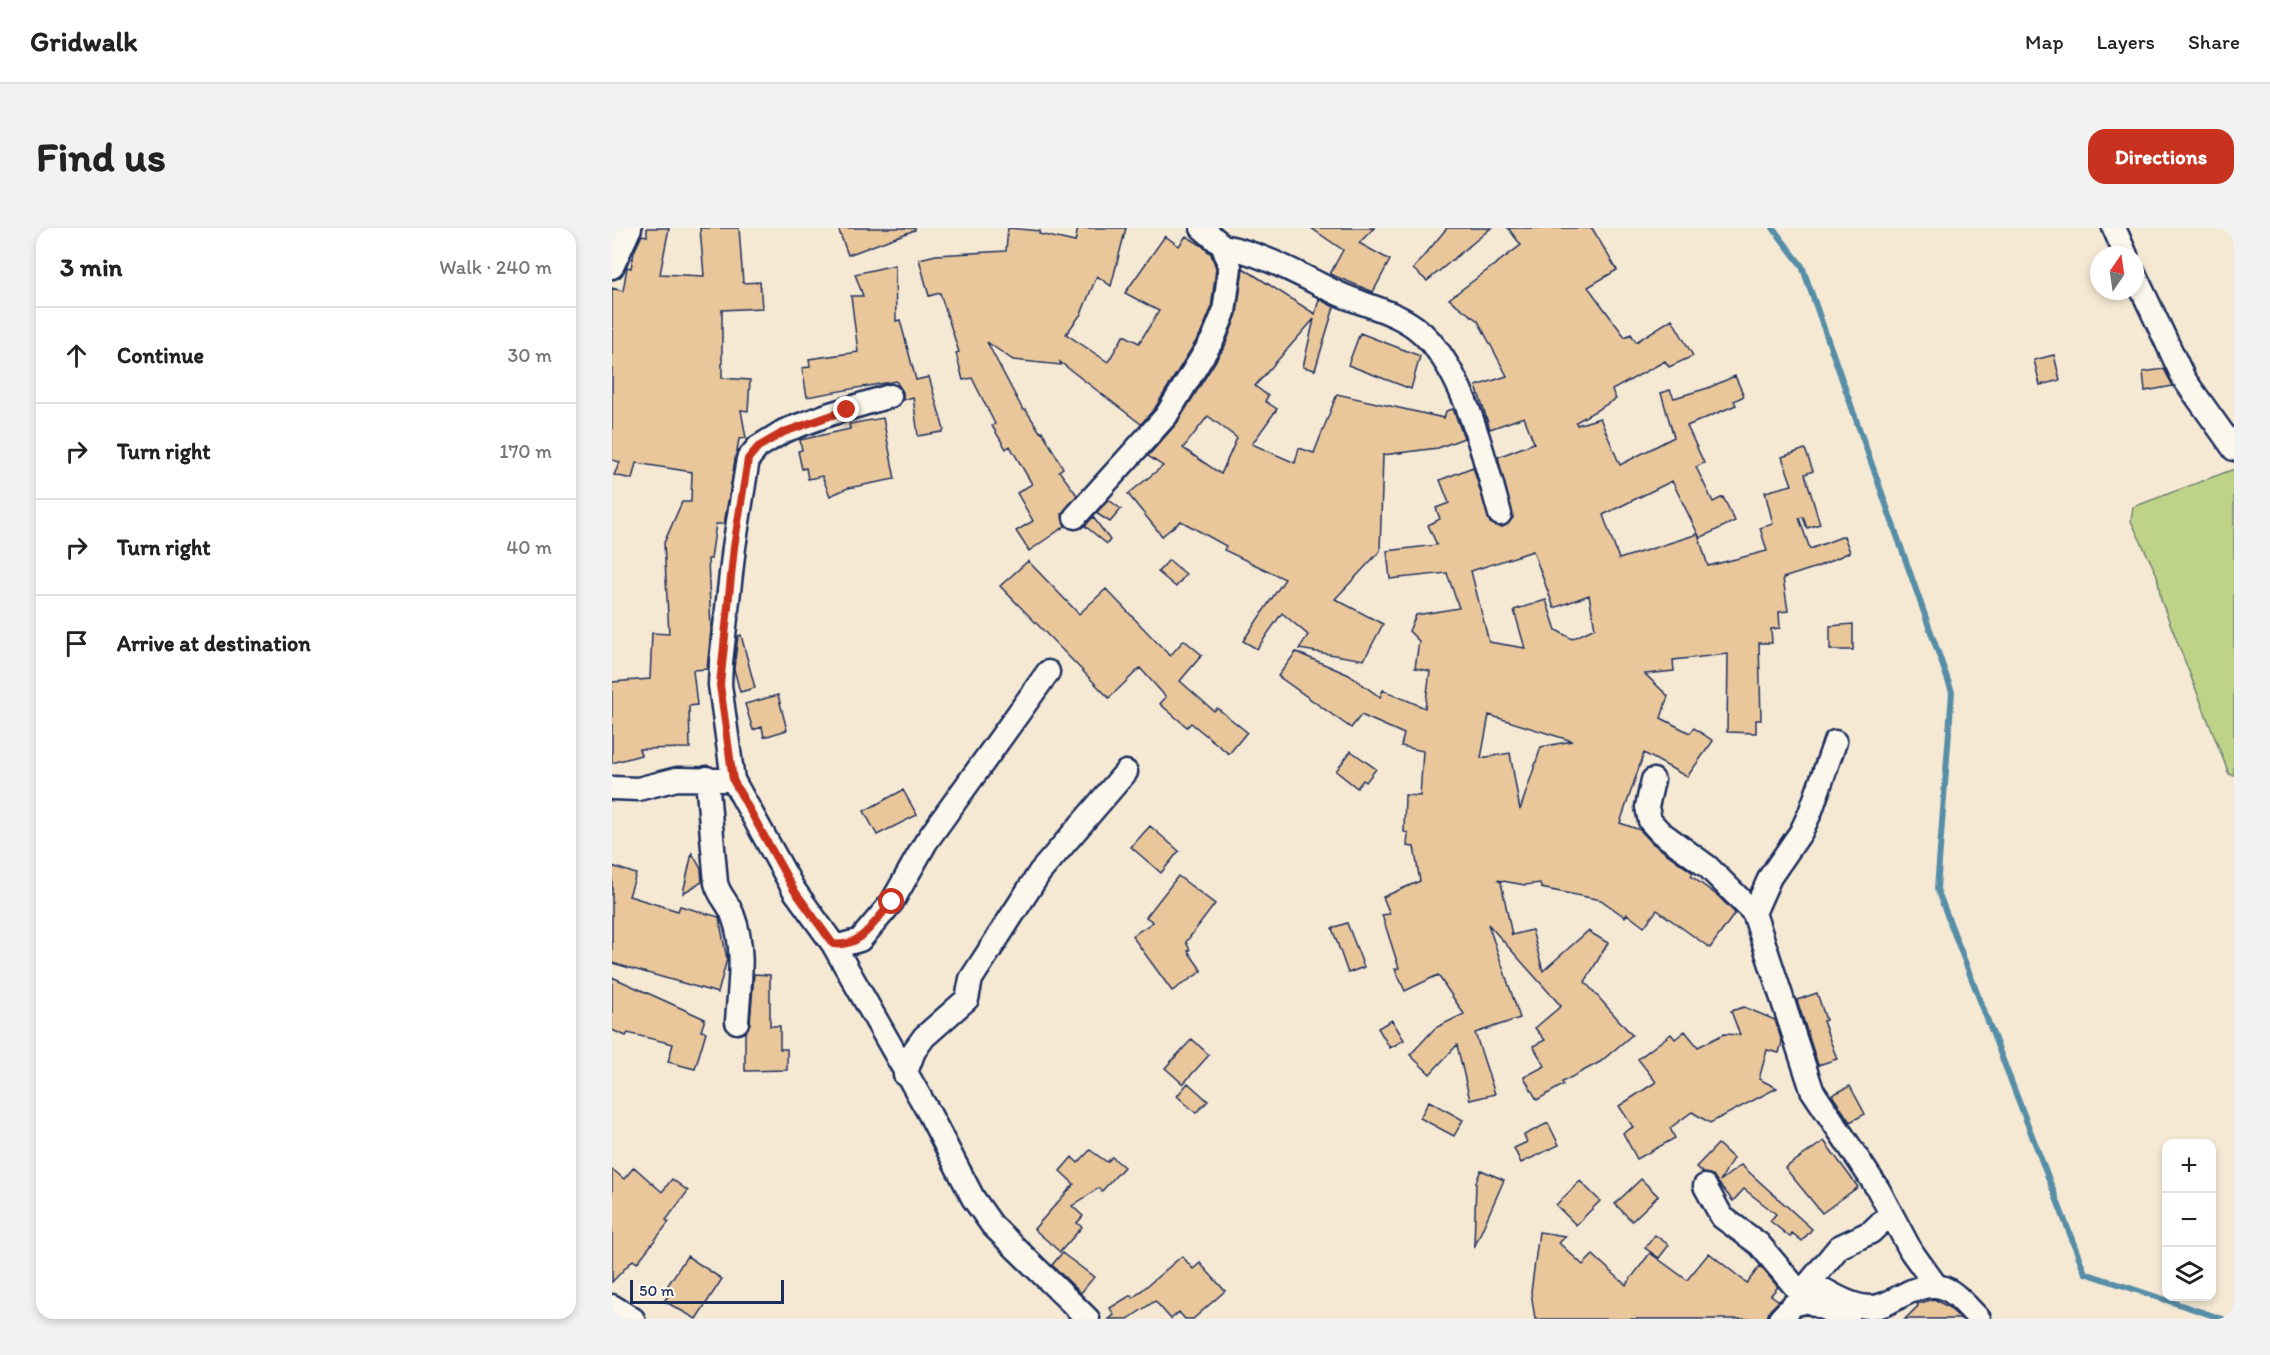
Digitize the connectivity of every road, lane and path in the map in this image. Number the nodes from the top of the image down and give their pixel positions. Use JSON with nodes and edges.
{"nodes":[{"id":1,"x":630,"y":228,"type":"edge"},
{"id":2,"x":1202,"y":228,"type":"edge"},
{"id":3,"x":2114,"y":228,"type":"edge"},
{"id":4,"x":1223,"y":246,"type":"junction"},
{"id":5,"x":2122,"y":246,"type":"edge"},
{"id":6,"x":612,"y":267,"type":"edge"},
{"id":7,"x":2144,"y":294,"type":"edge"},
{"id":8,"x":890,"y":396,"type":"dead end"},
{"id":9,"x":2234,"y":449,"type":"edge"},
{"id":10,"x":1500,"y":514,"type":"dead end"},
{"id":11,"x":1075,"y":517,"type":"dead end"},
{"id":12,"x":1048,"y":672,"type":"dead end"},
{"id":13,"x":1835,"y":742,"type":"dead end"},
{"id":14,"x":1126,"y":772,"type":"dead end"},
{"id":15,"x":707,"y":778,"type":"junction"},
{"id":16,"x":733,"y":780,"type":"junction"},
{"id":17,"x":1653,"y":780,"type":"dead end"},
{"id":18,"x":612,"y":788,"type":"edge"},
{"id":19,"x":1754,"y":913,"type":"junction"},
{"id":20,"x":833,"y":944,"type":"junction"},
{"id":21,"x":737,"y":1022,"type":"dead end"},
{"id":22,"x":905,"y":1075,"type":"junction"},
{"id":23,"x":1705,"y":1186,"type":"dead end"},
{"id":24,"x":1890,"y":1214,"type":"junction"},
{"id":25,"x":1934,"y":1283,"type":"junction"},
{"id":26,"x":1806,"y":1292,"type":"junction"},
{"id":27,"x":612,"y":1306,"type":"edge"},
{"id":28,"x":633,"y":1319,"type":"edge"},
{"id":29,"x":1088,"y":1319,"type":"edge"},
{"id":30,"x":1780,"y":1319,"type":"edge"},
{"id":31,"x":1848,"y":1319,"type":"edge"},
{"id":32,"x":1979,"y":1319,"type":"edge"}],
"edges":[{"from":1,"to":6,"type":"street"},
{"from":2,"to":4,"type":"street"},
{"from":3,"to":5,"type":"street"},
{"from":4,"to":10,"type":"street"},
{"from":4,"to":11,"type":"street"},
{"from":7,"to":9,"type":"street"},
{"from":8,"to":16,"type":"street"},
{"from":12,"to":20,"type":"street"},
{"from":13,"to":19,"type":"street"},
{"from":14,"to":22,"type":"street"},
{"from":15,"to":16,"type":"street"},
{"from":15,"to":18,"type":"street"},
{"from":15,"to":21,"type":"street"},
{"from":16,"to":20,"type":"street"},
{"from":17,"to":19,"type":"street"},
{"from":19,"to":24,"type":"street"},
{"from":20,"to":22,"type":"street"},
{"from":22,"to":29,"type":"street"},
{"from":23,"to":26,"type":"street"},
{"from":24,"to":25,"type":"street"},
{"from":24,"to":26,"type":"street"},
{"from":25,"to":26,"type":"street"},
{"from":25,"to":32,"type":"street"},
{"from":26,"to":30,"type":"street"},
{"from":26,"to":31,"type":"street"},
{"from":27,"to":28,"type":"street"}]}
